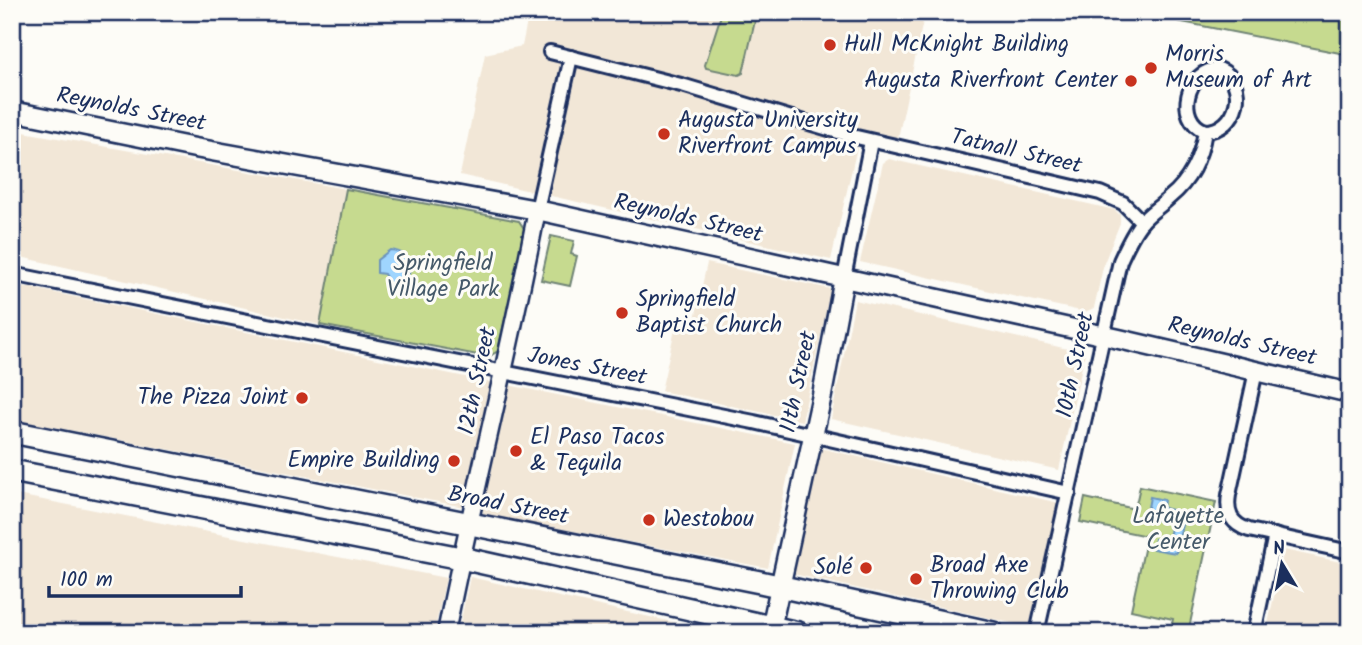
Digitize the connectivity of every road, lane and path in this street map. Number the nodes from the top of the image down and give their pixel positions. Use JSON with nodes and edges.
{"nodes":[{"id":1,"x":550,"y":52,"type":"dead end"},
{"id":2,"x":571,"y":57,"type":"junction"},
{"id":3,"x":12,"y":111,"type":"edge"},
{"id":4,"x":1205,"y":131,"type":"junction"},
{"id":5,"x":871,"y":141,"type":"junction"},
{"id":6,"x":537,"y":210,"type":"junction"},
{"id":7,"x":1142,"y":222,"type":"junction"},
{"id":8,"x":12,"y":274,"type":"edge"},
{"id":9,"x":844,"y":278,"type":"junction"},
{"id":10,"x":1104,"y":336,"type":"junction"},
{"id":11,"x":1256,"y":370,"type":"junction"},
{"id":12,"x":504,"y":372,"type":"junction"},
{"id":13,"x":1350,"y":393,"type":"edge"},
{"id":14,"x":12,"y":432,"type":"edge"},
{"id":15,"x":813,"y":434,"type":"junction"},
{"id":16,"x":12,"y":471,"type":"edge"},
{"id":17,"x":230,"y":477,"type":"junction"},
{"id":18,"x":1069,"y":493,"type":"junction"},
{"id":19,"x":223,"y":511,"type":"junction"},
{"id":20,"x":469,"y":525,"type":"junction"},
{"id":21,"x":1275,"y":535,"type":"junction"},
{"id":22,"x":1350,"y":552,"type":"edge"},
{"id":23,"x":461,"y":558,"type":"junction"},
{"id":24,"x":780,"y":588,"type":"junction"},
{"id":25,"x":771,"y":630,"type":"edge"},
{"id":26,"x":446,"y":633,"type":"edge"},
{"id":27,"x":798,"y":633,"type":"edge"},
{"id":28,"x":993,"y":633,"type":"edge"},
{"id":29,"x":1037,"y":633,"type":"edge"},
{"id":30,"x":1254,"y":633,"type":"edge"}],
"edges":[{"from":1,"to":2,"type":"street","name":"Tatnall Street"},
{"from":2,"to":5,"type":"street","name":"Tatnall Street"},
{"from":2,"to":6,"type":"street","name":"12th Street"},
{"from":3,"to":6,"type":"main road","name":"Reynolds Street"},
{"from":4,"to":4,"type":"street"},
{"from":4,"to":7,"type":"street","name":"10th Street"},
{"from":5,"to":7,"type":"street","name":"Tatnall Street"},
{"from":5,"to":9,"type":"street","name":"11th Street"},
{"from":6,"to":9,"type":"main road","name":"Reynolds Street"},
{"from":6,"to":12,"type":"street","name":"12th Street"},
{"from":7,"to":10,"type":"street","name":"10th Street"},
{"from":8,"to":12,"type":"street","name":"Jones Street"},
{"from":9,"to":10,"type":"main road","name":"Reynolds Street"},
{"from":9,"to":15,"type":"main road","name":"11th Street"},
{"from":10,"to":11,"type":"main road","name":"Reynolds Street"},
{"from":10,"to":18,"type":"street","name":"10th Street"},
{"from":11,"to":13,"type":"main road","name":"Reynolds Street"},
{"from":11,"to":21,"type":"street"},
{"from":12,"to":15,"type":"street","name":"Jones Street"},
{"from":12,"to":20,"type":"street","name":"12th Street"},
{"from":14,"to":17,"type":"main road","name":"Broad Street"},
{"from":15,"to":18,"type":"street","name":"Jones Street"},
{"from":15,"to":24,"type":"main road","name":"11th Street"},
{"from":16,"to":19,"type":"main road"},
{"from":17,"to":19,"type":"main road"},
{"from":17,"to":20,"type":"main road","name":"Broad Street"},
{"from":18,"to":29,"type":"street","name":"10th Street"},
{"from":19,"to":23,"type":"main road"},
{"from":20,"to":23,"type":"street","name":"12th Street"},
{"from":20,"to":24,"type":"main road","name":"Broad Street"},
{"from":21,"to":22,"type":"street"},
{"from":21,"to":30,"type":"street"},
{"from":23,"to":25,"type":"main road"},
{"from":23,"to":26,"type":"street","name":"12th Street"},
{"from":24,"to":25,"type":"main road","name":"11th Street"},
{"from":24,"to":28,"type":"main road","name":"Broad Street"},
{"from":25,"to":27,"type":"main road"}]}
